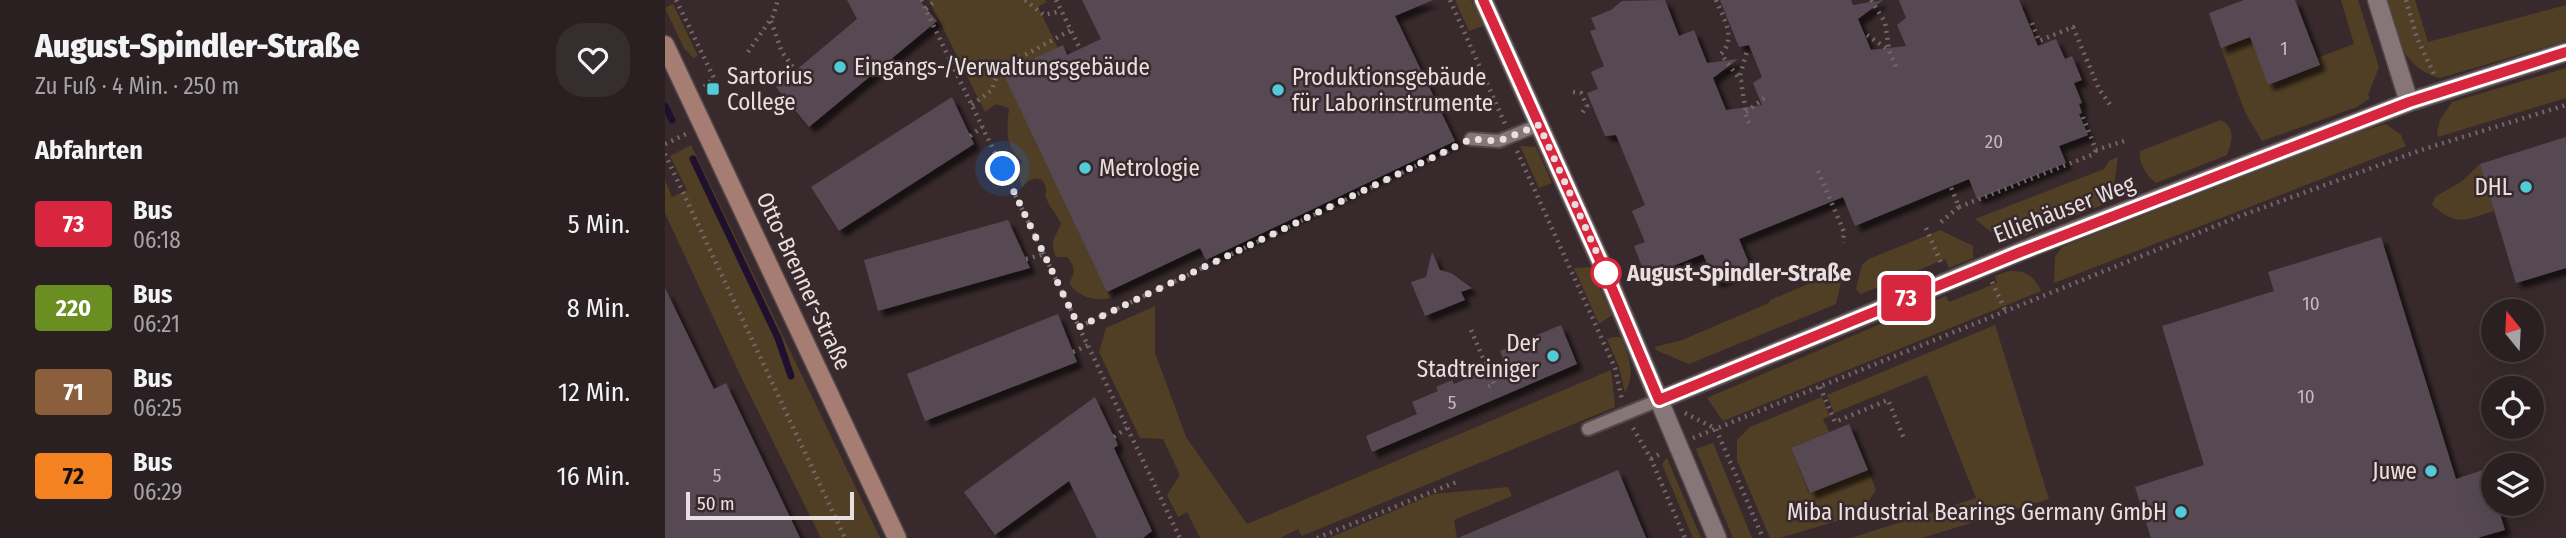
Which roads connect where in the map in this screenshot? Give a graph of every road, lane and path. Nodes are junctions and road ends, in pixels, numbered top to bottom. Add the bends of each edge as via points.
1 (676, 0) edge
2 (778, 0) edge
3 (921, 0) edge
4 (936, 0) edge
5 (1025, 0) edge
6 (1056, 0) edge
7 (1450, 0) edge
8 (1483, 0) edge
9 (1716, 0) edge
10 (1864, 0) edge
11 (2377, 0) edge
12 (2406, 0) edge
13 (1871, 1) edge
14 (926, 9) junction
15 (1061, 10) junction
16 (770, 20) junction
17 (2032, 23) dead end
18 (1071, 30) junction
19 (1867, 35) dead end
20 (665, 45) edge
21 (1080, 49) dead end
22 (1889, 50) junction
23 (1747, 51) dead end
24 (748, 52) dead end
25 (2566, 52) edge
26 (793, 67) dead end
27 (1897, 69) dead end
28 (1739, 76) junction
29 (2435, 76) dead end
30 (1573, 92) dead end
31 (1767, 96) dead end
32 (691, 99) junction
33 (2409, 102) junction
34 (972, 105) junction
35 (2566, 105) edge
36 (2111, 106) dead end
37 (1582, 113) dead end
38 (1746, 113) junction
39 (2083, 117) dead end
40 (1539, 125) junction
41 (982, 127) junction
42 (1752, 127) dead end
43 (971, 136) dead end
44 (1510, 137) junction
45 (1471, 139) joint
46 (2124, 141) dead end
47 (2096, 150) junction
48 (665, 154) edge
49 (1818, 171) dead end
50 (1951, 186) dead end
51 (1959, 207) junction
52 (1941, 222) dead end
53 (1843, 243) dead end
54 (1044, 254) junction
55 (1026, 259) dead end
56 (1079, 327) junction
57 (1471, 330) dead end
58 (1088, 345) junction
59 (1073, 352) dead end
60 (1487, 387) dead end
61 (1820, 387) junction
62 (1659, 400) junction
63 (1627, 413) junction
64 (1127, 428) junction
65 (1588, 429) dead end
66 (1716, 429) junction
67 (1114, 437) dead end
68 (1905, 441) dead end
69 (1677, 444) junction
70 (1651, 459) junction
71 (1459, 481) dead end
72 (845, 538) edge
73 (897, 538) edge
74 (1178, 538) edge
75 (1317, 538) edge
76 (1685, 538) edge
77 (1717, 538) edge
78 (1763, 538) edge

1 - 32 path via 714,78
2 - 16 path
3 - 14 path
4 - 14 path
5 - 15 path via 1044,15
6 - 15 path
7 - 44 path
8 - 40 street
9 - 28 path via 1730,37 1721,54
10 - 13 path
11 - 33 street
12 - 29 path
13 - 22 path via 1885,22
14 - 34 path
15 - 18 path
16 - 24 path
16 - 26 path
17 - 36 path via 2039,41 2073,27
18 - 21 path
18 - 34 path via 999,69 992,90
19 - 22 path
20 - 32 main road, Otto-Brenner-Straße
22 - 27 path
23 - 28 path
25 - 33 street, Elliehäuser Weg
28 - 38 path
30 - 37 path via 1581,93 1587,106
31 - 38 path
32 - 73 main road, Otto-Brenner-Straße
33 - 62 street, Elliehäuser Weg via 2024,250
34 - 41 path
35 - 61 path via 2421,150 2240,216
38 - 42 path
39 - 47 path
40 - 44 lane
40 - 62 street
41 - 43 path
41 - 54 path
44 - 45 lane
44 - 63 path via 1615,368
45 - 56 path
46 - 47 path
47 - 51 path
48 - 72 path
49 - 53 path via 1844,232
50 - 51 path
51 - 52 path
54 - 55 path
54 - 56 path
56 - 58 path
57 - 60 path via 1494,384
58 - 59 path
58 - 64 path
61 - 66 path
61 - 68 path via 1835,422 1888,400
62 - 63 lane, Elliehäuser Weg
62 - 66 path
62 - 69 street
63 - 65 lane, Elliehäuser Weg
63 - 70 path
64 - 67 path
64 - 74 path
66 - 69 path
66 - 78 path
69 - 70 path
69 - 77 street
70 - 76 path
71 - 75 path

